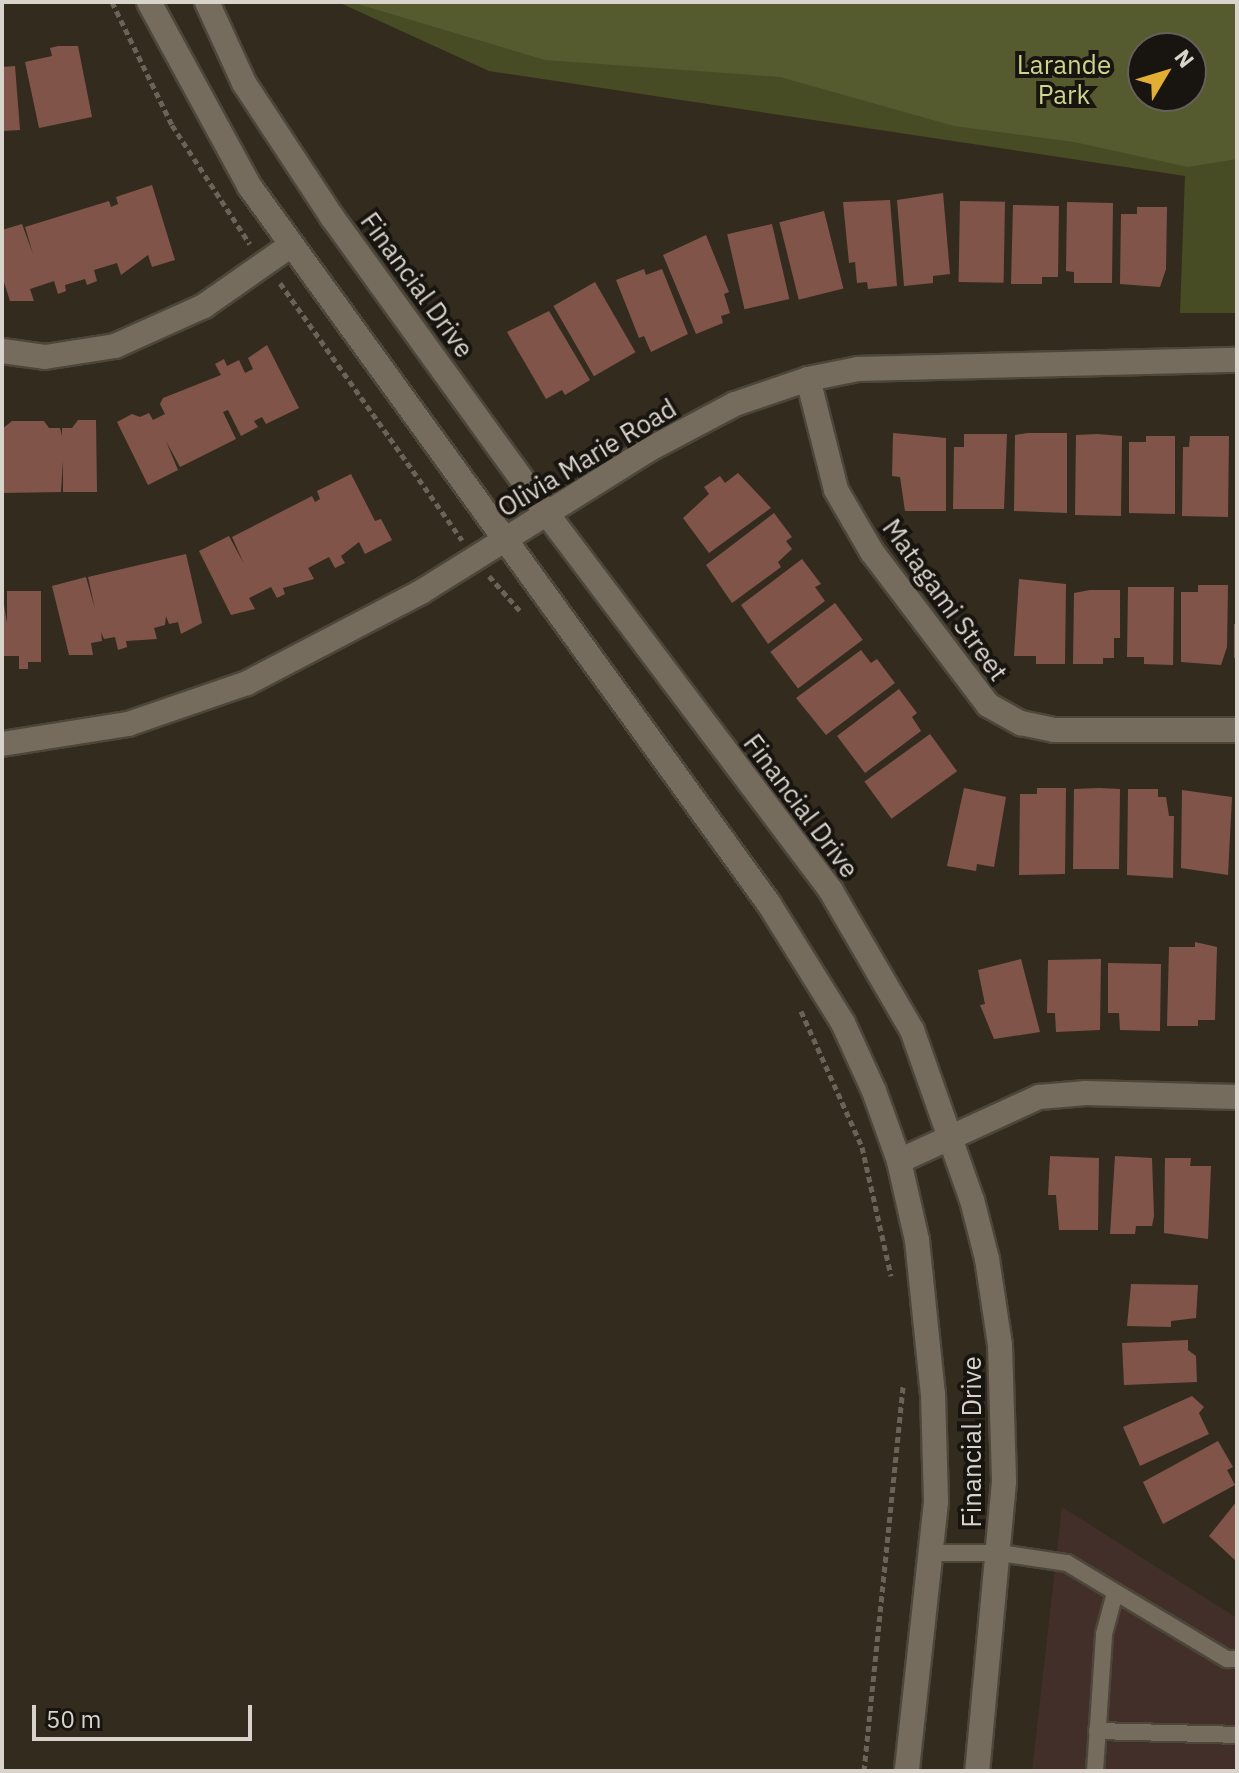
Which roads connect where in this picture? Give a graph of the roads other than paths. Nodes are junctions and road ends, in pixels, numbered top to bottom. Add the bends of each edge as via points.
1 (149, 2) edge
2 (207, 2) edge
3 (291, 245) junction
4 (2, 351) edge
5 (1237, 360) edge
6 (808, 379) junction
7 (548, 515) junction
8 (504, 542) junction
9 (1237, 730) edge
10 (2, 744) edge
11 (1237, 1097) edge
12 (954, 1138) junction
13 (899, 1161) junction
14 (931, 1553) junction
15 (1000, 1553) junction
16 (1115, 1593) junction
17 (1237, 1659) edge
18 (1097, 1731) junction
19 (1237, 1735) edge
20 (907, 1771) edge
21 (977, 1771) edge
22 (1095, 1771) edge

1 - 3 street, Financial Drive via 207,116
2 - 7 street, Financial Drive via 244,83 332,217
3 - 4 street via 204,306 115,346 45,357
3 - 8 street, Financial Drive
5 - 6 street, Olivia Marie Road via 858,369
6 - 7 street, Olivia Marie Road via 735,404 648,450
6 - 9 street, Matagami Street via 836,490 872,552 988,705 1021,723 1054,730
7 - 8 street, Olivia Marie Road
7 - 12 street, Financial Drive via 831,891 912,1030
8 - 10 street, Olivia Marie Road via 247,683 128,724
8 - 13 street, Financial Drive via 798,948 843,1023
11 - 12 street via 1039,1097
12 - 13 street
12 - 15 street, Financial Drive via 987,1259 1000,1345
13 - 14 street, Financial Drive via 929,1321 936,1455
14 - 15 lane
14 - 20 street, Financial Drive
15 - 16 lane via 1067,1563
15 - 21 street, Financial Drive
16 - 17 lane via 1227,1659
16 - 18 lane via 1104,1634
18 - 19 lane
18 - 22 lane

